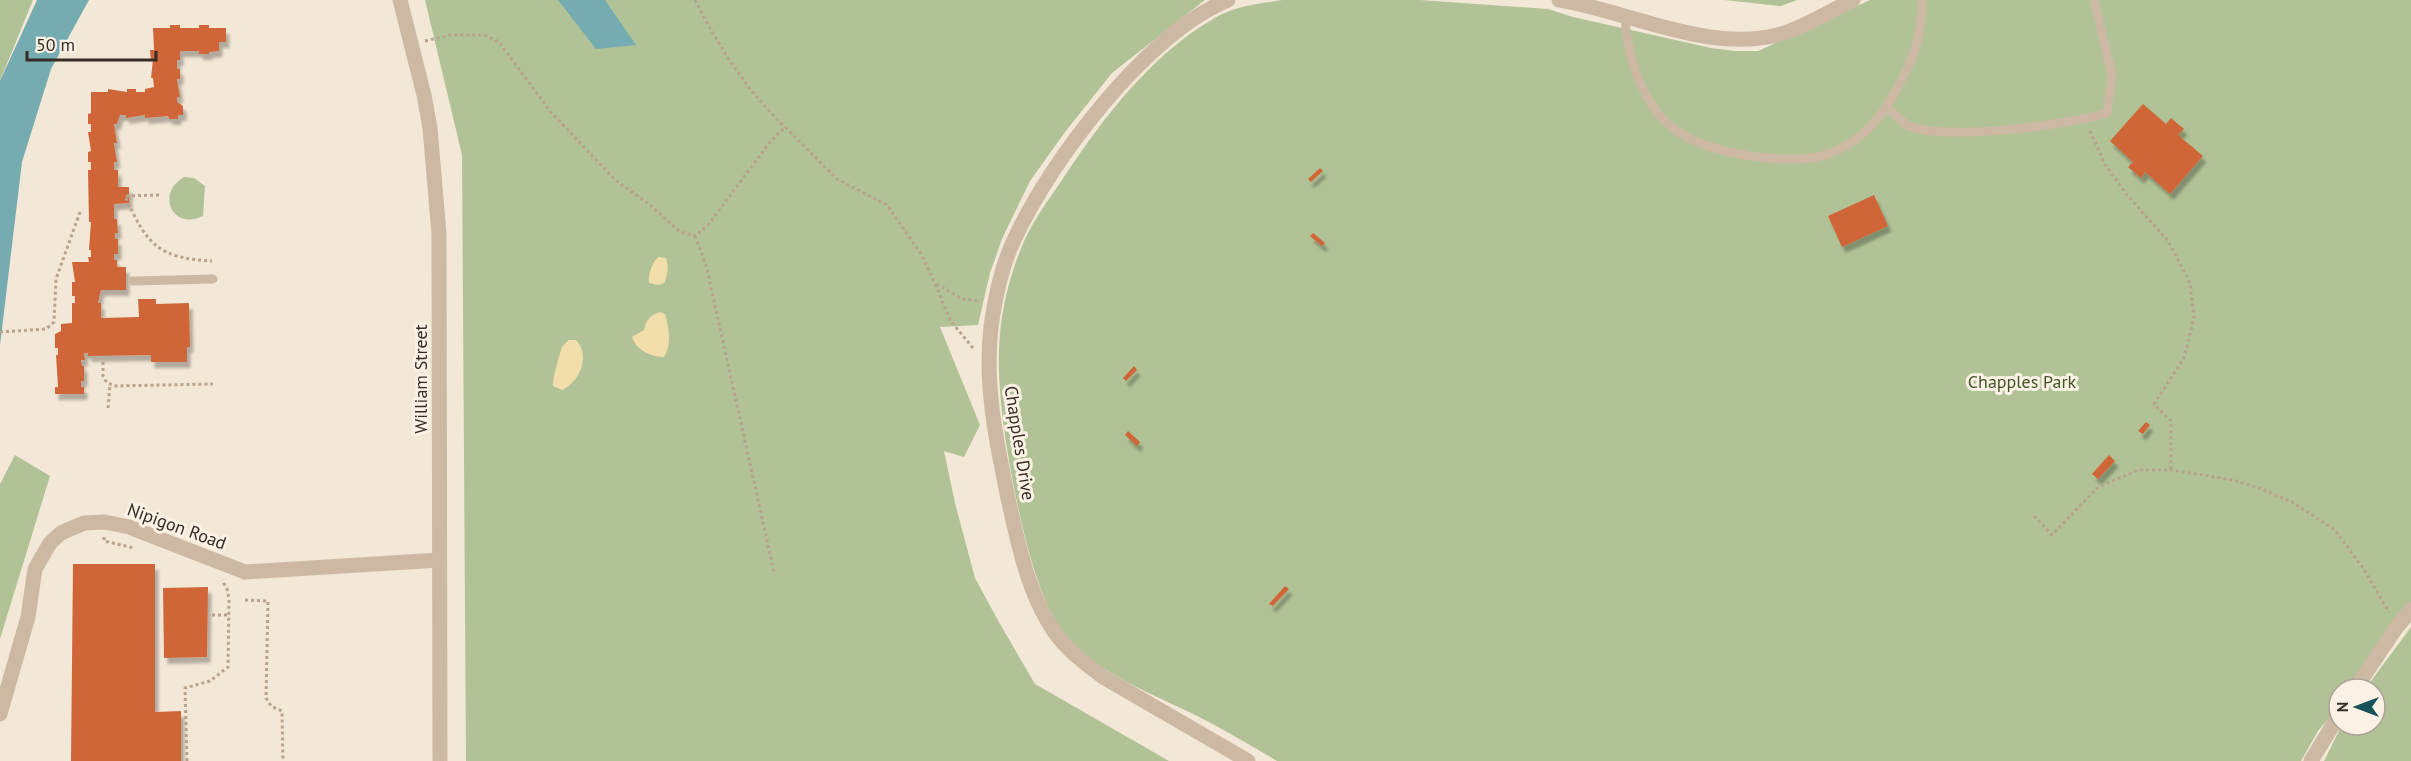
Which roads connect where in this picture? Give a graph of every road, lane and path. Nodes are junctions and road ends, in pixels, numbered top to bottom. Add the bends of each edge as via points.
1 (400, 0) edge
2 (695, 0) edge
3 (1228, 0) edge
4 (1559, 0) edge
5 (1853, 0) edge
6 (1922, 0) edge
7 (2094, 0) edge
8 (1625, 17) junction
9 (412, 44) junction
10 (1888, 108) junction
11 (2088, 118) junction
12 (785, 127) junction
13 (159, 195) dead end
14 (80, 212) dead end
15 (695, 236) junction
16 (212, 261) dead end
17 (213, 279) dead end
18 (133, 281) dead end
19 (934, 283) junction
20 (995, 303) junction
21 (0, 332) edge
22 (990, 359) junction
23 (103, 362) dead end
24 (110, 384) junction
25 (213, 384) dead end
26 (108, 408) dead end
27 (2171, 470) junction
28 (2034, 516) dead end
29 (105, 522) junction
30 (137, 549) dead end
31 (439, 560) junction
32 (774, 572) dead end
33 (221, 580) dead end
34 (245, 600) dead end
35 (2411, 610) edge
36 (212, 615) dead end
37 (229, 615) junction
38 (2398, 625) junction
39 (2363, 677) edge
40 (0, 714) edge
41 (2327, 735) edge
42 (187, 761) edge
43 (283, 761) edge
44 (440, 761) edge
45 (1248, 761) edge
46 (2311, 761) edge

1 - 9 street, William Street
2 - 12 path via 716,42 762,105
3 - 20 street, Chapples Drive via 1179,30 1129,75 1091,119 1058,165 1013,241
4 - 8 street via 1588,4
5 - 8 street via 1787,32 1740,40
6 - 10 lane via 1918,39
7 - 11 lane via 2111,86 2107,112
8 - 10 lane via 1626,43 1634,67 1663,120 1720,149 1761,158 1821,156 1854,140
9 - 15 path via 450,35 484,35 499,42 550,111 614,179 680,232
9 - 31 street, William Street via 430,128 439,234
10 - 11 lane via 1908,125 1937,132 2009,130
11 - 27 path via 2090,135 2105,164 2168,241 2190,283 2194,318 2184,358 2154,404 2171,421
12 - 15 path via 708,225
12 - 19 path via 837,179 887,205 921,254
13 - 16 path via 125,196 146,237 165,252 188,260
14 - 21 path via 56,279 54,322 46,329
15 - 32 path via 706,265
17 - 18 lane
19 - 20 path via 962,299
19 - 22 path via 962,337
20 - 22 street, Chapples Drive
22 - 45 street, Chapples Drive via 994,420 1014,526 1031,582 1050,625 1083,662 1103,677
23 - 24 path via 103,376
24 - 25 path
24 - 26 path
27 - 28 path via 2139,470 2098,487 2052,535
27 - 38 path via 2259,488 2313,514 2342,540
29 - 30 path via 104,541
29 - 31 street, Nipigon Road via 129,527 245,572
29 - 40 street, Nipigon Road via 84,523 61,533 42,554 35,568 28,617
31 - 44 street, William Street
33 - 37 path via 227,589
34 - 43 path via 268,602 266,698 271,706 282,711
35 - 38 street
36 - 37 path
37 - 42 path via 228,667 210,681 185,688
38 - 39 street
41 - 46 street

